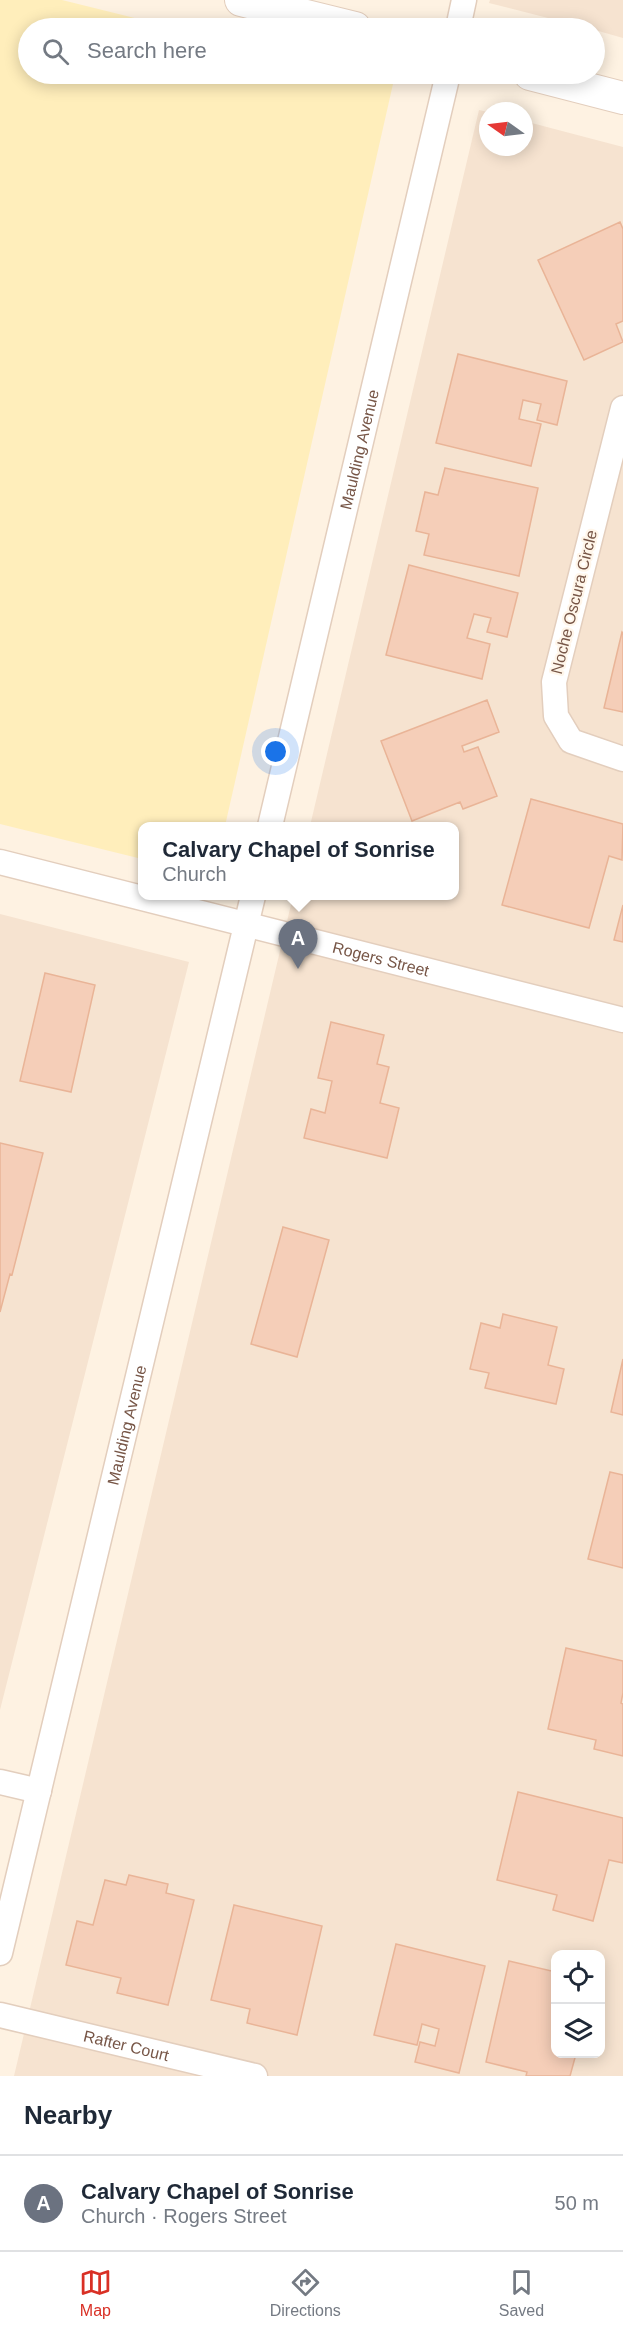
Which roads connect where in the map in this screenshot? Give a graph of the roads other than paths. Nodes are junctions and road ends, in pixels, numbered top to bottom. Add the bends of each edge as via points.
1 (241, 0) edge
2 (464, 0) edge
3 (314, 18) edge
4 (460, 18) edge
5 (446, 84) edge
6 (569, 84) edge
7 (623, 98) edge
8 (623, 408) edge
9 (623, 759) edge
10 (271, 822) edge
11 (0, 862) edge
12 (138, 897) edge
13 (151, 900) edge
14 (252, 900) edge
15 (246, 924) junction
16 (623, 1020) edge
17 (0, 1782) edge
18 (39, 1791) junction
19 (0, 1953) edge
20 (0, 2015) edge
21 (255, 2076) edge

1 - 3 street
2 - 4 street
5 - 10 street, Maulding Avenue
6 - 7 street
8 - 9 street, Noche Oscura Circle via 554,682 556,716 571,741
11 - 12 street, Rogers Street
13 - 15 street, Rogers Street
14 - 15 street, Maulding Avenue
15 - 16 street, Rogers Street
15 - 18 street, Maulding Avenue
17 - 18 street
18 - 19 street, Maulding Avenue
20 - 21 street, Rafter Court

